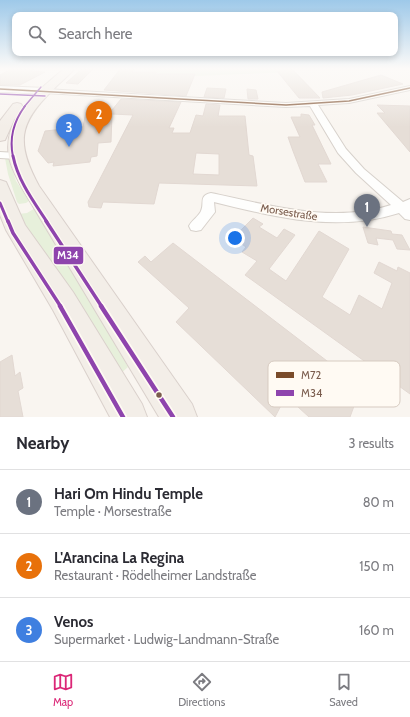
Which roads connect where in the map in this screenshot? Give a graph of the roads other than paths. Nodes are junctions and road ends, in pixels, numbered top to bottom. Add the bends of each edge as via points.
1 (43, 87) edge
2 (44, 87) edge
3 (410, 88) edge
4 (0, 89) edge
5 (39, 91) junction
6 (314, 105) junction
7 (0, 137) edge
8 (8, 156) edge
9 (3, 196) edge
10 (38, 201) junction
11 (407, 209) edge
12 (196, 226) dead end
13 (129, 417) edge
14 (179, 417) edge

1 - 5 main road
2 - 5 main road
3 - 6 street via 367,98
4 - 5 main road
5 - 6 street via 266,105
5 - 7 main road via 13,111
5 - 8 main road via 21,121
6 - 11 street, Morsestraße via 342,151 360,171
8 - 10 main road
9 - 10 main road via 25,210
9 - 13 main road via 17,230 63,301
10 - 14 main road
11 - 12 street, Morsestraße via 337,219 286,214 211,197 208,201 208,212

